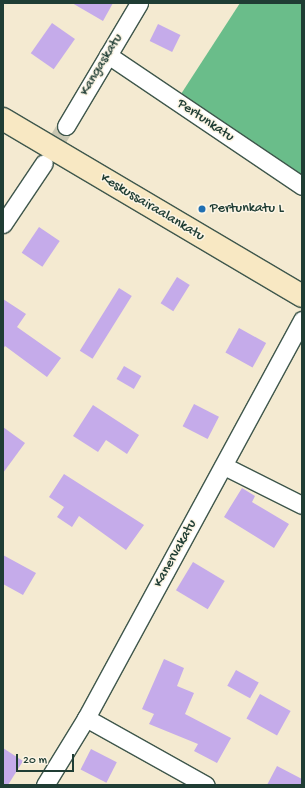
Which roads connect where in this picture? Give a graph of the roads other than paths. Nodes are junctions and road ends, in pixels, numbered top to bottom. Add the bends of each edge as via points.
1 (139, 3) edge
2 (108, 55) junction
3 (3, 119) edge
4 (66, 126) tunnel mouth
5 (44, 163) tunnel mouth
6 (302, 186) edge
7 (3, 224) edge
8 (302, 296) edge
9 (302, 320) edge
10 (224, 466) junction
11 (302, 505) edge
12 (86, 718) junction
13 (45, 785) edge
14 (206, 785) edge

1 - 2 street, Kangaskatu
2 - 4 street, Kangaskatu
2 - 6 street, Pertunkatu
3 - 8 street, Keskussairaalankatu
5 - 7 street
9 - 10 street, Kanervakatu
10 - 11 street
10 - 12 street, Kanervakatu
12 - 13 street, Kanervakatu
12 - 14 street

